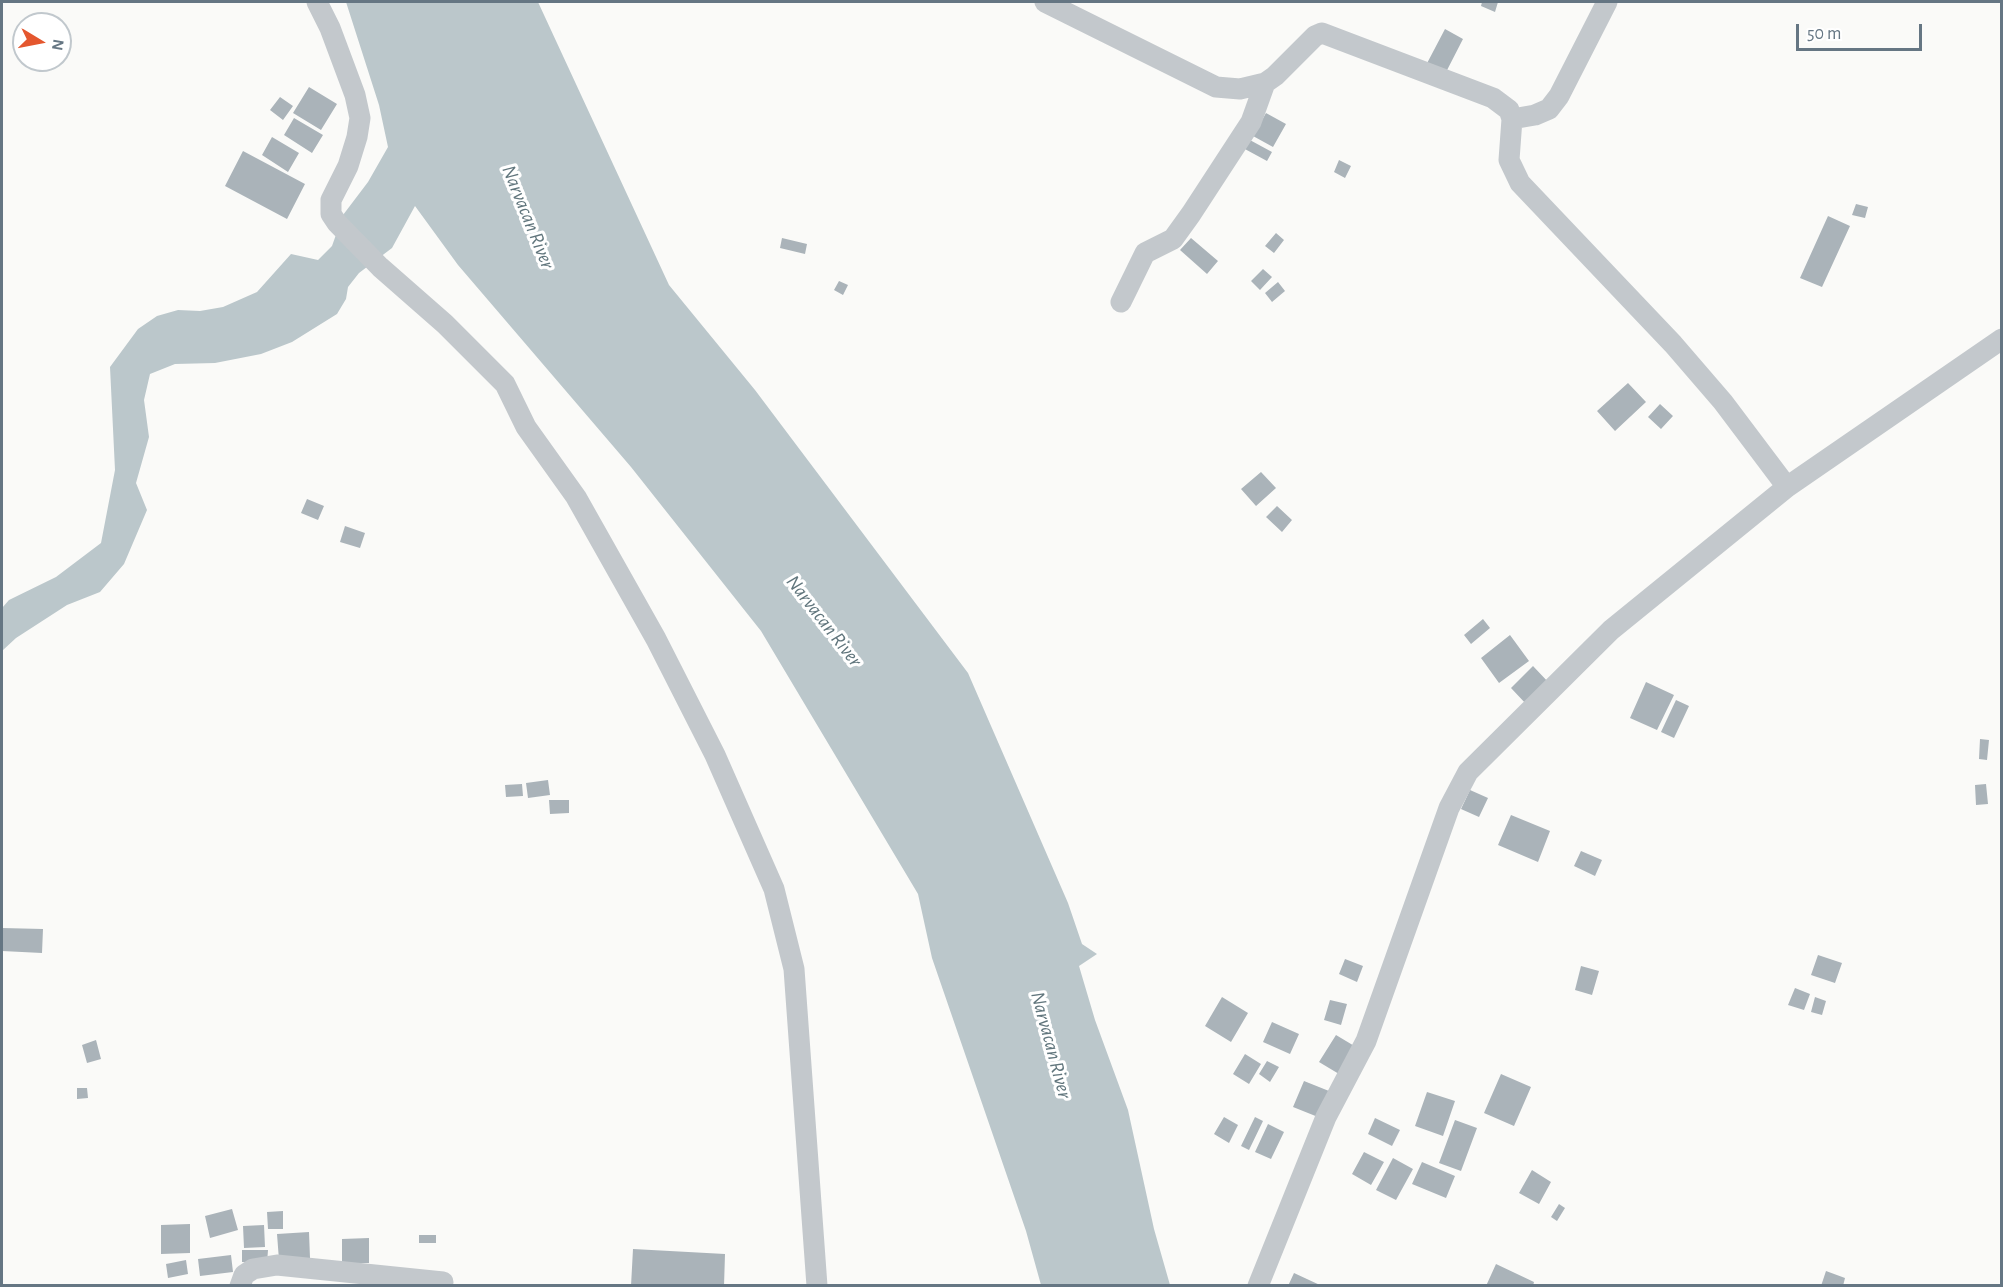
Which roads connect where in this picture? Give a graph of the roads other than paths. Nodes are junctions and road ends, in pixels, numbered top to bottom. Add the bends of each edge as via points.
1 (317, 2) edge
2 (1045, 2) edge
3 (1607, 2) edge
4 (1265, 83) junction
5 (1512, 119) junction
6 (1121, 302) dead end
7 (2001, 339) edge
8 (1787, 487) junction
9 (443, 1282) dead end
10 (240, 1286) edge
11 (817, 1286) edge
12 (1258, 1286) edge

1 - 11 street via 351,84 360,118 348,166 331,200 331,214 380,267 505,384 526,426 576,497 656,639 715,755 774,889 795,969
2 - 4 street via 1216,87 1240,89
3 - 5 street via 1549,109
4 - 5 street via 1315,36 1326,33 1493,98 1509,110
4 - 6 street via 1251,122 1191,214 1173,239 1145,253
5 - 8 street via 1509,160 1520,183 1673,344
7 - 8 street
8 - 12 street via 1611,630 1488,750 1457,788 1366,1041 1326,1117
9 - 10 street via 277,1265 253,1269 244,1275

